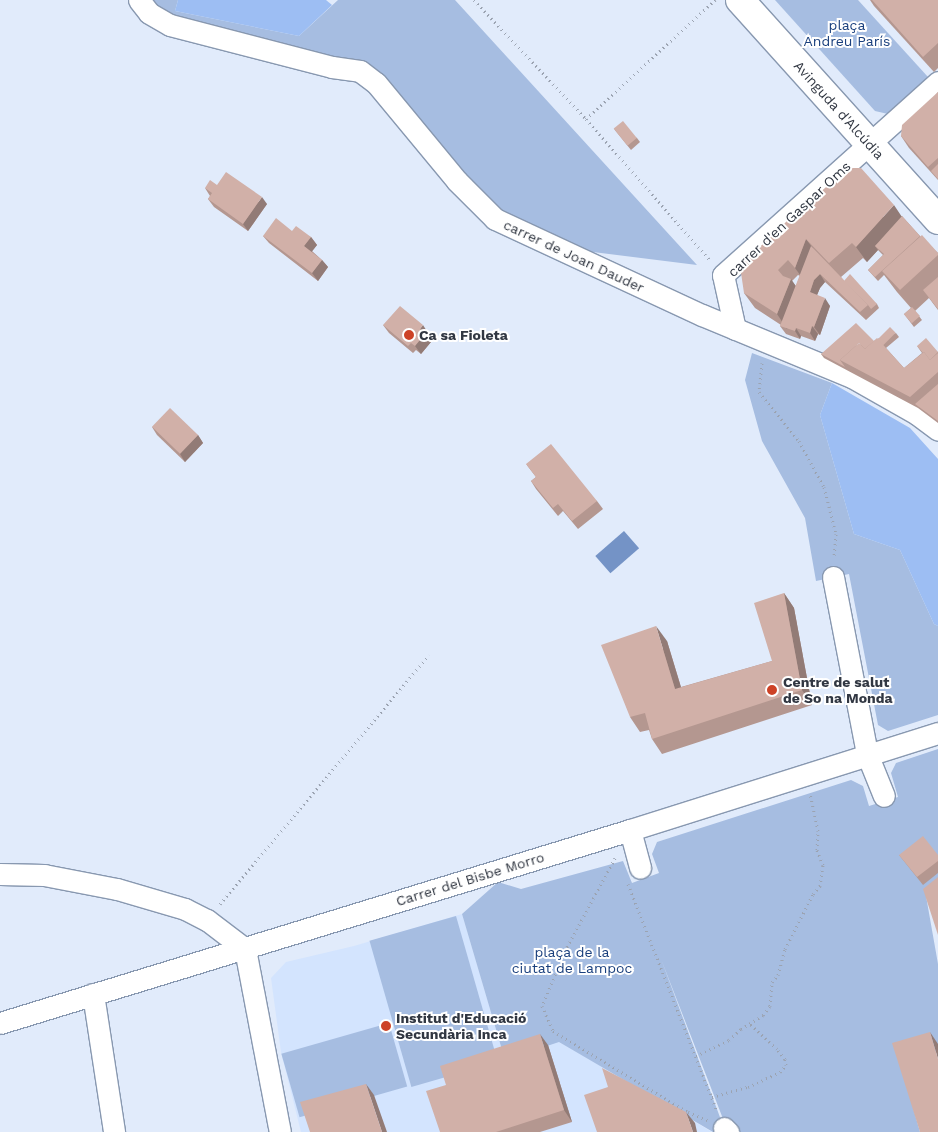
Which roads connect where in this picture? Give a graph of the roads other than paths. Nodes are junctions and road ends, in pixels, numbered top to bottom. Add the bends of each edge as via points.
1 (139, 0) edge
2 (740, 0) edge
3 (938, 82) edge
4 (870, 144) junction
5 (938, 220) edge
6 (735, 329) junction
7 (938, 430) edge
8 (833, 577) road end
9 (938, 732) edge
10 (867, 754) junction
11 (884, 796) dead end
12 (630, 830) junction
13 (0, 874) edge
14 (634, 876) road end
15 (245, 949) junction
16 (94, 994) junction
17 (0, 1023) edge
18 (114, 1132) edge
19 (280, 1132) edge

1 - 6 street, carrer de Joan Dauder via 149,13 170,25 332,67 360,71 376,82 457,181 495,219
2 - 4 street, Avinguda d'Alcúdia
3 - 4 street, carrer d'en Gaspar Oms
4 - 5 street, Avinguda d'Alcúdia
4 - 6 street, carrer d'en Gaspar Oms via 723,276
6 - 7 street, carrer de Joan Dauder via 852,377 917,414
8 - 10 street
9 - 10 street, Carrer del Bisbe Morro
10 - 11 street
10 - 12 street, Carrer del Bisbe Morro
12 - 14 street
12 - 15 street, Carrer del Bisbe Morro
13 - 15 street via 44,875 117,888 185,909 207,920
15 - 16 street, Carrer del Bisbe Morro
15 - 19 street
16 - 17 street, Carrer del Bisbe Morro
16 - 18 street

